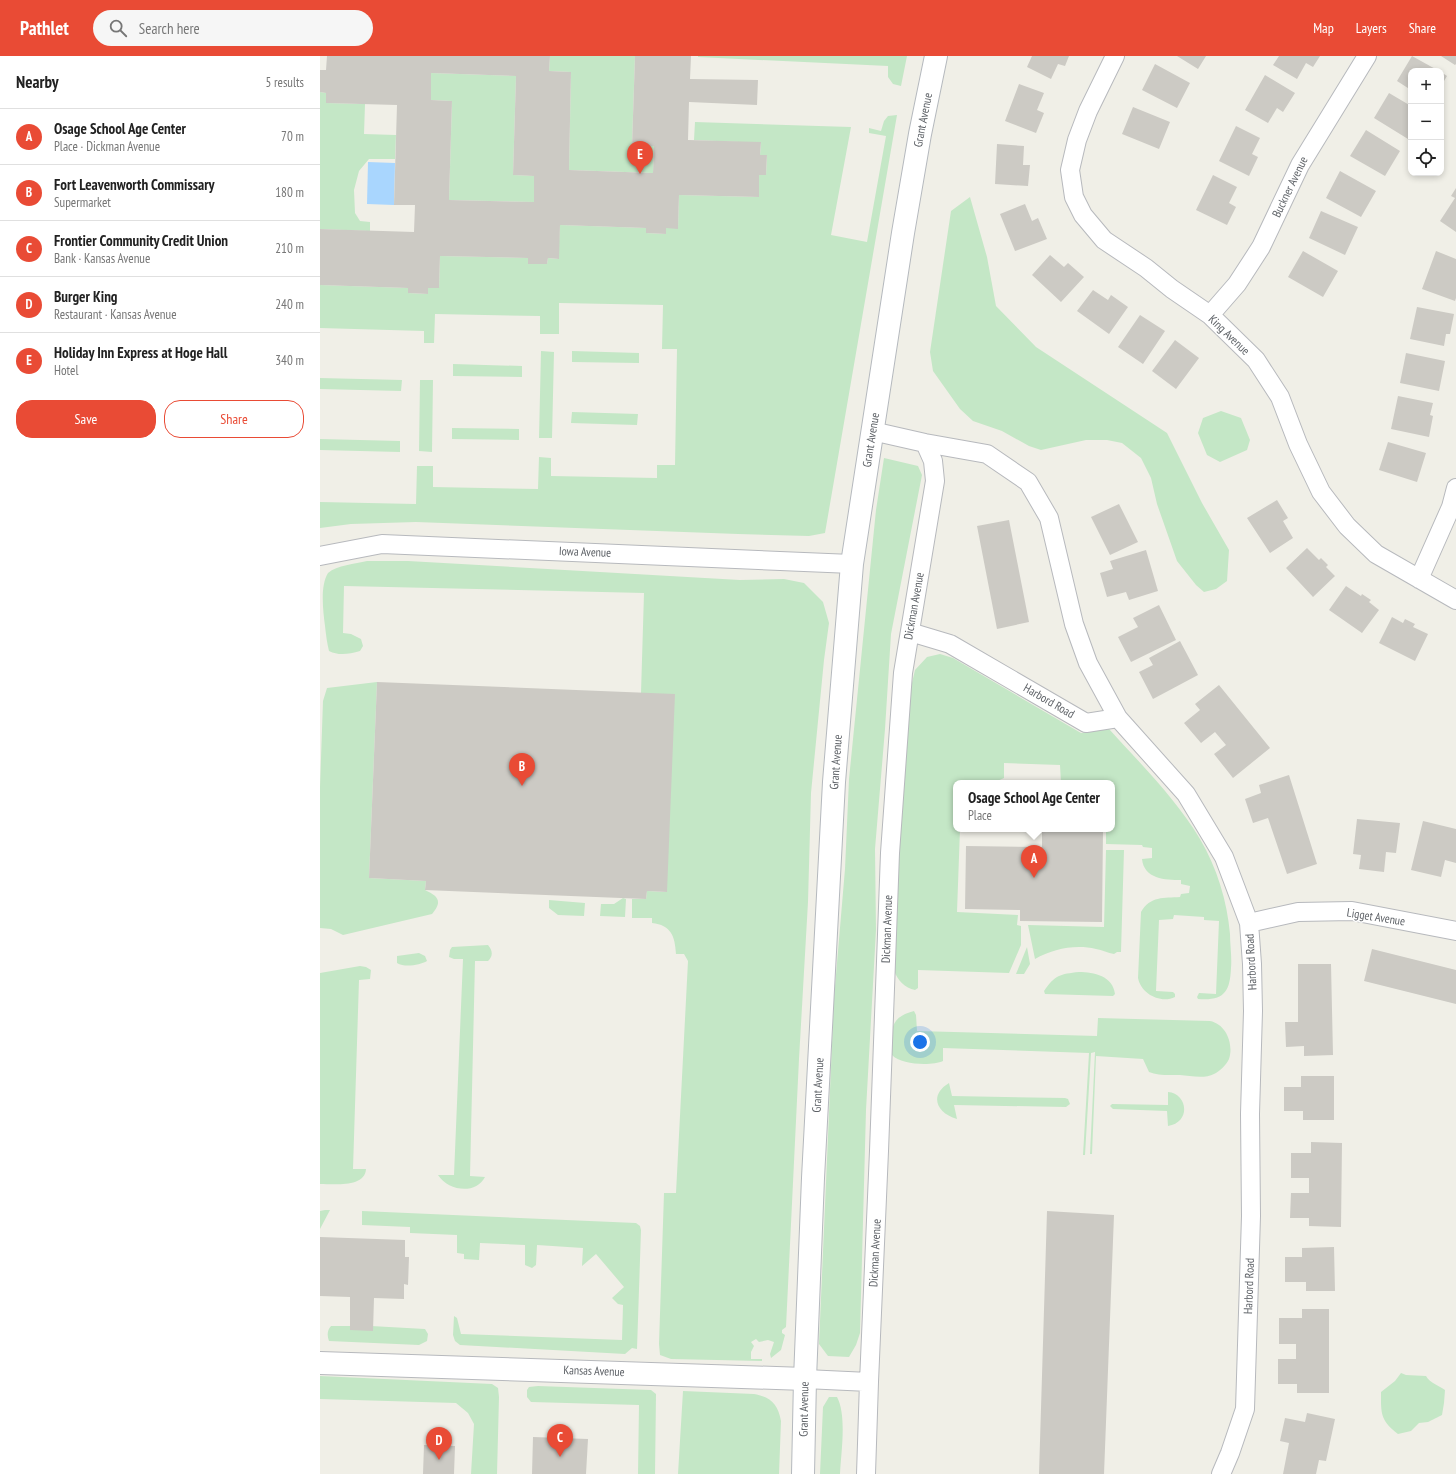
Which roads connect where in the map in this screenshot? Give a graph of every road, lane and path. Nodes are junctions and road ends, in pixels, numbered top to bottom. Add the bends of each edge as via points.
1 (936, 56) edge
2 (1115, 56) edge
3 (1368, 56) edge
4 (1210, 316) junction
5 (872, 431) junction
6 (925, 443) junction
7 (1456, 488) edge
8 (320, 556) edge
9 (852, 564) junction
10 (1419, 579) junction
11 (1456, 600) edge
12 (910, 632) junction
13 (1118, 718) junction
14 (1249, 923) junction
15 (1456, 931) edge
16 (320, 1363) edge
17 (805, 1379) junction
18 (869, 1382) junction
19 (803, 1474) edge
20 (866, 1474) edge
21 (1221, 1474) edge

1 - 5 main road, Grant Avenue via 908,202
2 - 4 street, King Avenue via 1077,140 1070,170 1074,197 1083,215 1104,240
3 - 4 street, Buckner Avenue via 1300,165 1261,247 1237,284
4 - 10 street, King Avenue via 1256,360 1280,397 1320,492 1347,526 1376,554
5 - 6 street
5 - 9 main road, Grant Avenue
6 - 12 street, Dickman Avenue via 933,461 935,481
6 - 13 street via 987,454 1028,482 1049,518 1074,624 1088,663
7 - 10 street via 1451,507
8 - 9 street, Iowa Avenue via 382,544
9 - 17 main road, Grant Avenue via 834,782
10 - 11 street, King Avenue
12 - 13 street, Harbord Road via 950,644 1086,723
12 - 18 street, Dickman Avenue via 903,673 890,853
13 - 14 street, Harbord Road via 1186,794 1224,857
14 - 15 street, Ligget Avenue via 1298,912 1352,911
14 - 21 street, Harbord Road via 1253,1011 1251,1216 1244,1409
16 - 17 main road, Kansas Avenue
17 - 18 street, Kansas Avenue
17 - 19 main road, Grant Avenue
18 - 20 street, Dickman Avenue

